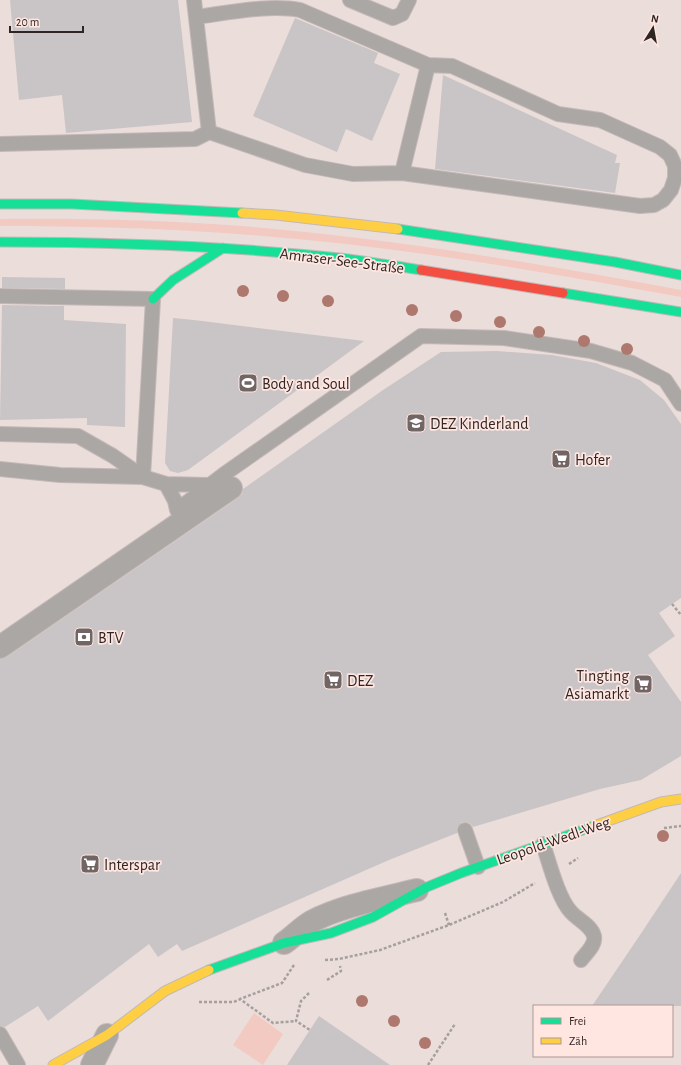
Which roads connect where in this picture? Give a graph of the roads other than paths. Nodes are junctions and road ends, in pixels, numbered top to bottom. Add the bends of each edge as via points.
1 (194, 0) edge
2 (350, 0) edge
3 (408, 0) edge
4 (196, 17) junction
5 (428, 65) junction
6 (209, 132) junction
7 (0, 144) edge
8 (402, 173) junction
9 (0, 204) edge
10 (0, 242) edge
11 (223, 248) junction
12 (681, 275) edge
13 (0, 296) edge
14 (153, 299) junction
15 (678, 316) edge
16 (681, 404) edge
17 (0, 434) edge
18 (0, 469) edge
19 (143, 477) junction
20 (166, 484) junction
21 (208, 485) junction
22 (231, 488) dead end
23 (0, 646) edge
24 (681, 799) edge
25 (465, 830) dead end
26 (543, 844) junction
27 (478, 867) junction
28 (427, 887) joint
29 (284, 943) joint
30 (581, 960) dead end
31 (0, 1034) edge
32 (107, 1036) junction
33 (18, 1065) edge
34 (53, 1065) edge
35 (92, 1065) edge

1 - 4 lane
2 - 3 lane via 393,18 402,14
4 - 5 lane via 270,8 300,10
4 - 6 lane
5 - 8 lane
5 - 8 lane via 452,66 558,114 600,120 660,147 670,155 675,166 675,178 671,190 663,200 654,205 640,206
6 - 7 lane via 195,139
6 - 8 lane via 305,165 352,174
9 - 12 main road via 72,204 276,215 428,233 615,262
10 - 11 main road, Amraser-See-Straße via 76,242
11 - 14 main road via 173,280
11 - 15 main road, Amraser-See-Straße via 341,258 446,273 660,308
13 - 14 lane
14 - 19 lane
16 - 21 lane via 665,380 632,362 591,351 504,338 421,336
17 - 19 lane via 78,436
18 - 19 lane via 60,475
19 - 20 lane
20 - 21 lane
20 - 21 lane via 177,510
22 - 23 street
24 - 26 main road, Leopold-Wedl-Weg via 661,802
25 - 27 lane
26 - 27 main road, Leopold-Wedl-Weg
26 - 30 lane via 562,898 572,914 589,928 594,936 594,942
27 - 28 main road, Leopold-Wedl-Weg
28 - 29 street, Leopold-Wedl-Weg via 365,902 327,915 310,923
29 - 32 main road, Leopold-Wedl-Weg via 177,984
31 - 33 lane
32 - 34 main road, Leopold-Wedl-Weg
32 - 35 street, Leopold-Wedl-Weg

